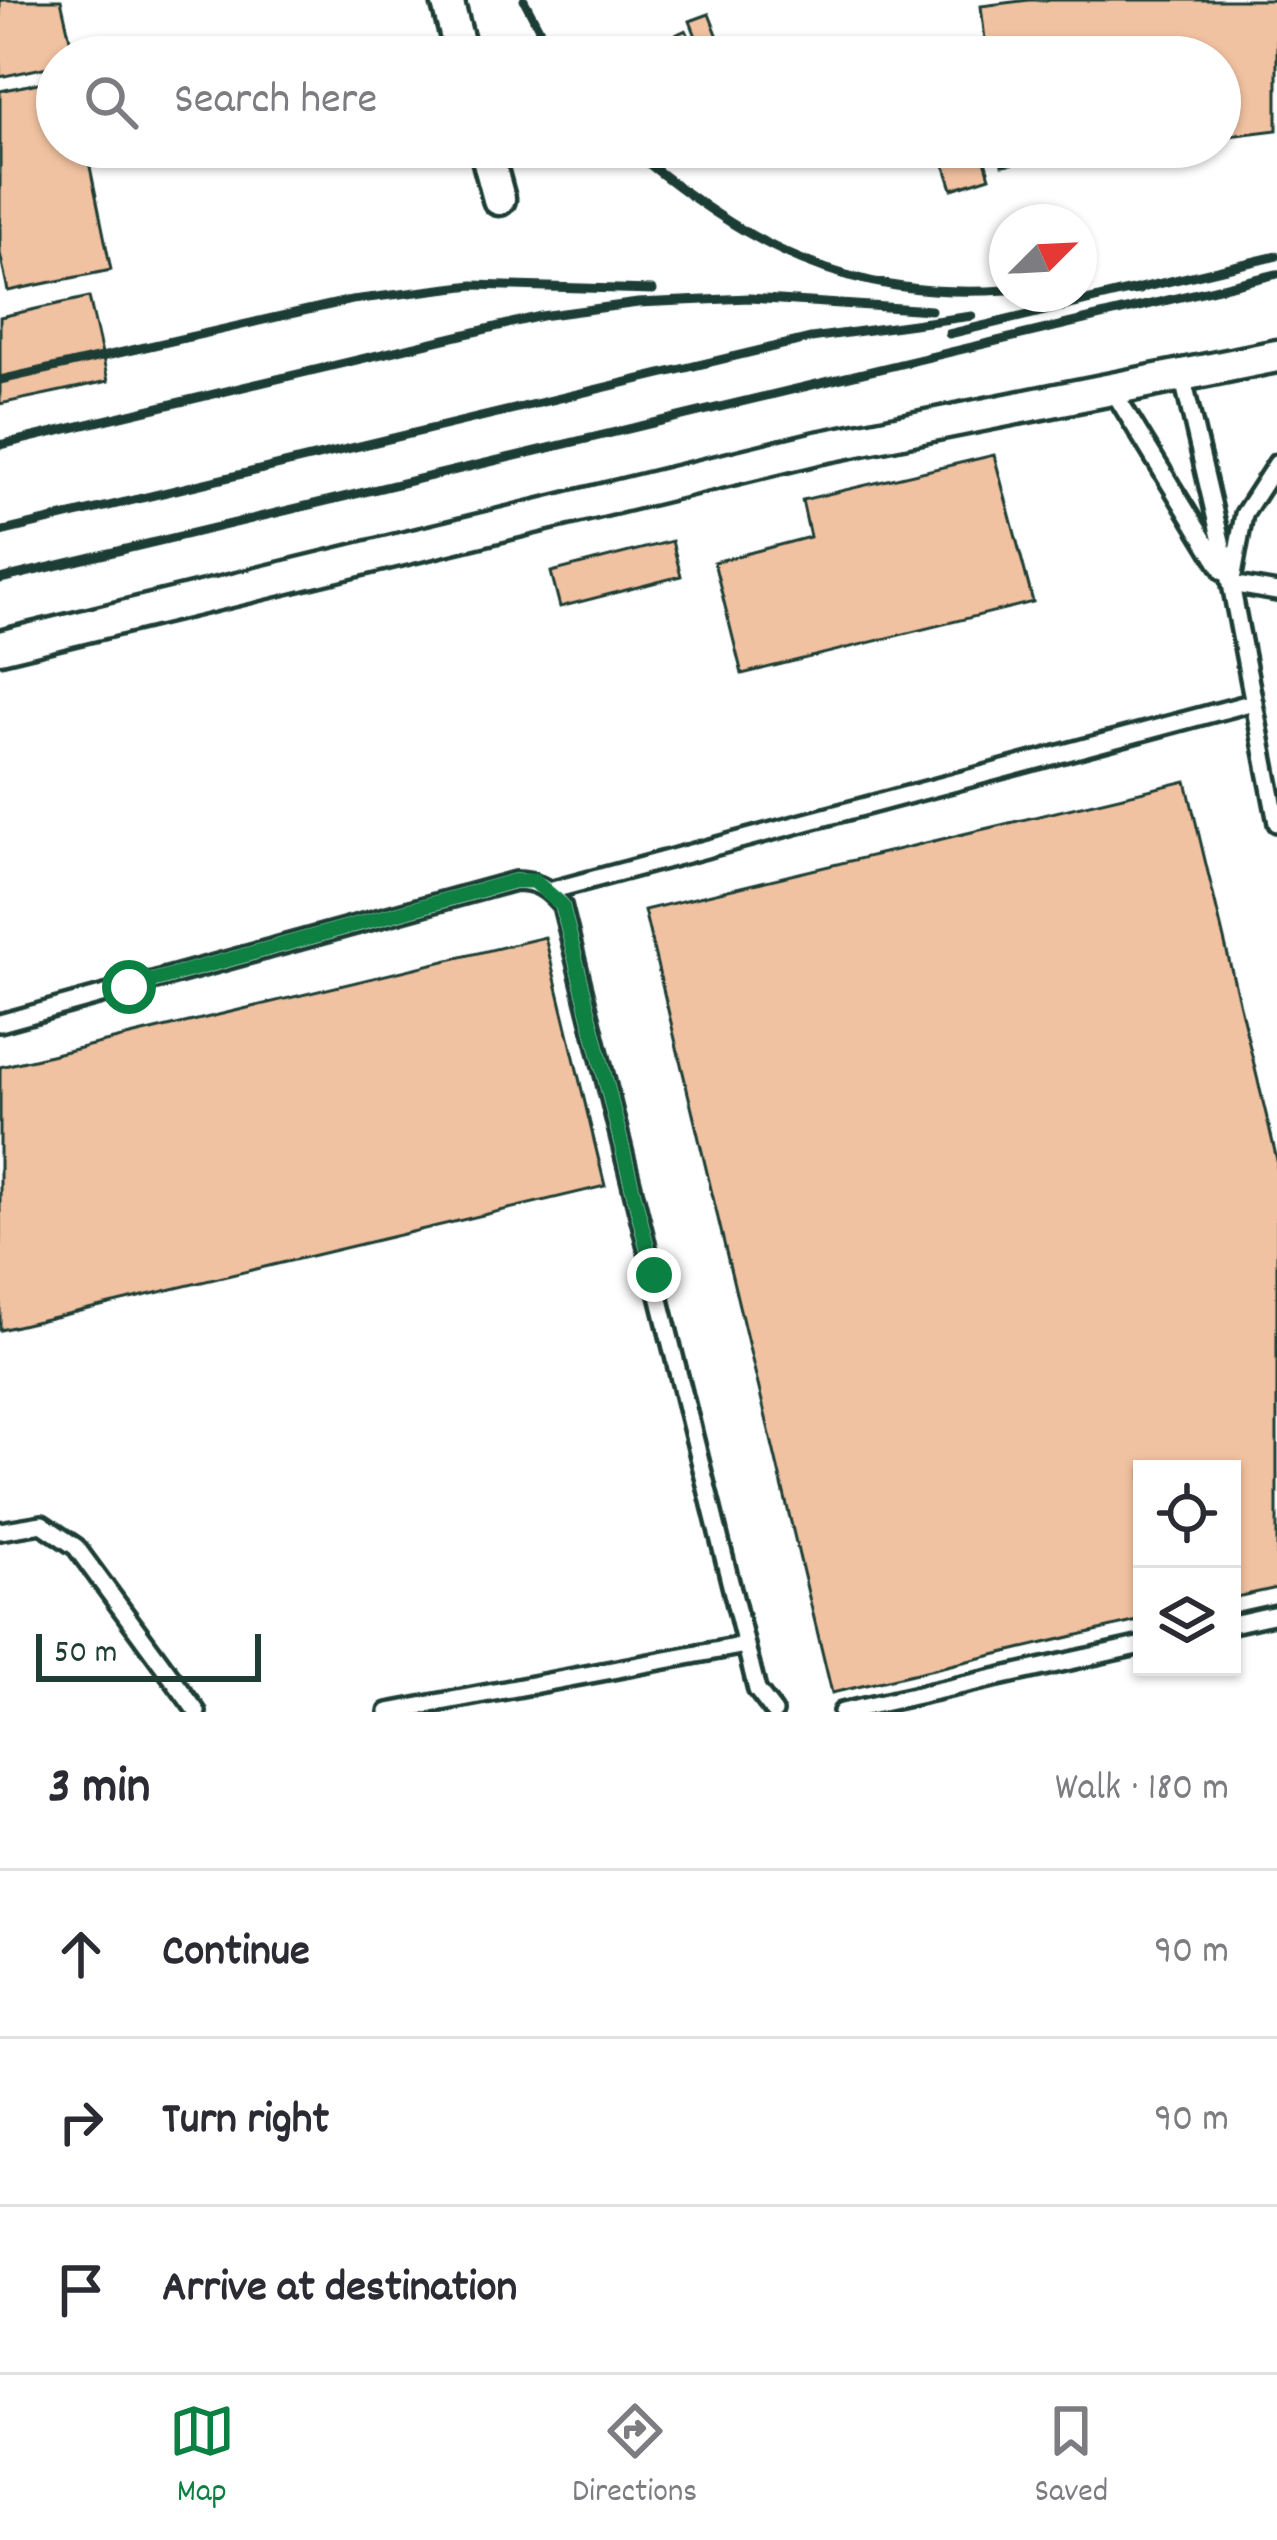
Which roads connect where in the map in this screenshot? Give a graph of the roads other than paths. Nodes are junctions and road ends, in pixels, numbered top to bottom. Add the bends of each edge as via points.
1 (447, 0) edge
2 (456, 36) edge
3 (491, 168) edge
4 (499, 199) dead end
5 (1277, 356) edge
6 (1182, 375) junction
7 (1112, 389) junction
8 (1277, 463) edge
9 (1231, 584) junction
10 (1277, 592) edge
11 (0, 647) edge
12 (1254, 702) junction
13 (1270, 745) edge
14 (1277, 823) edge
15 (549, 891) junction
16 (0, 1023) edge
17 (0, 1531) edge
18 (1277, 1614) edge
19 (1241, 1622) edge
20 (746, 1646) junction
21 (1133, 1647) edge
22 (197, 1712) edge
23 (388, 1712) edge
24 (775, 1712) edge
25 (842, 1712) edge

1 - 2 street
3 - 4 street
5 - 6 street
6 - 7 street
6 - 9 lane
7 - 9 lane
7 - 11 street via 817,448
8 - 9 lane via 1244,514
9 - 10 lane
9 - 12 lane
12 - 13 lane
12 - 15 lane
13 - 14 lane
15 - 16 lane via 514,881
15 - 20 lane via 562,905
17 - 22 lane via 42,1524 76,1547
18 - 19 lane
20 - 23 lane
20 - 24 lane via 757,1690
21 - 25 lane

